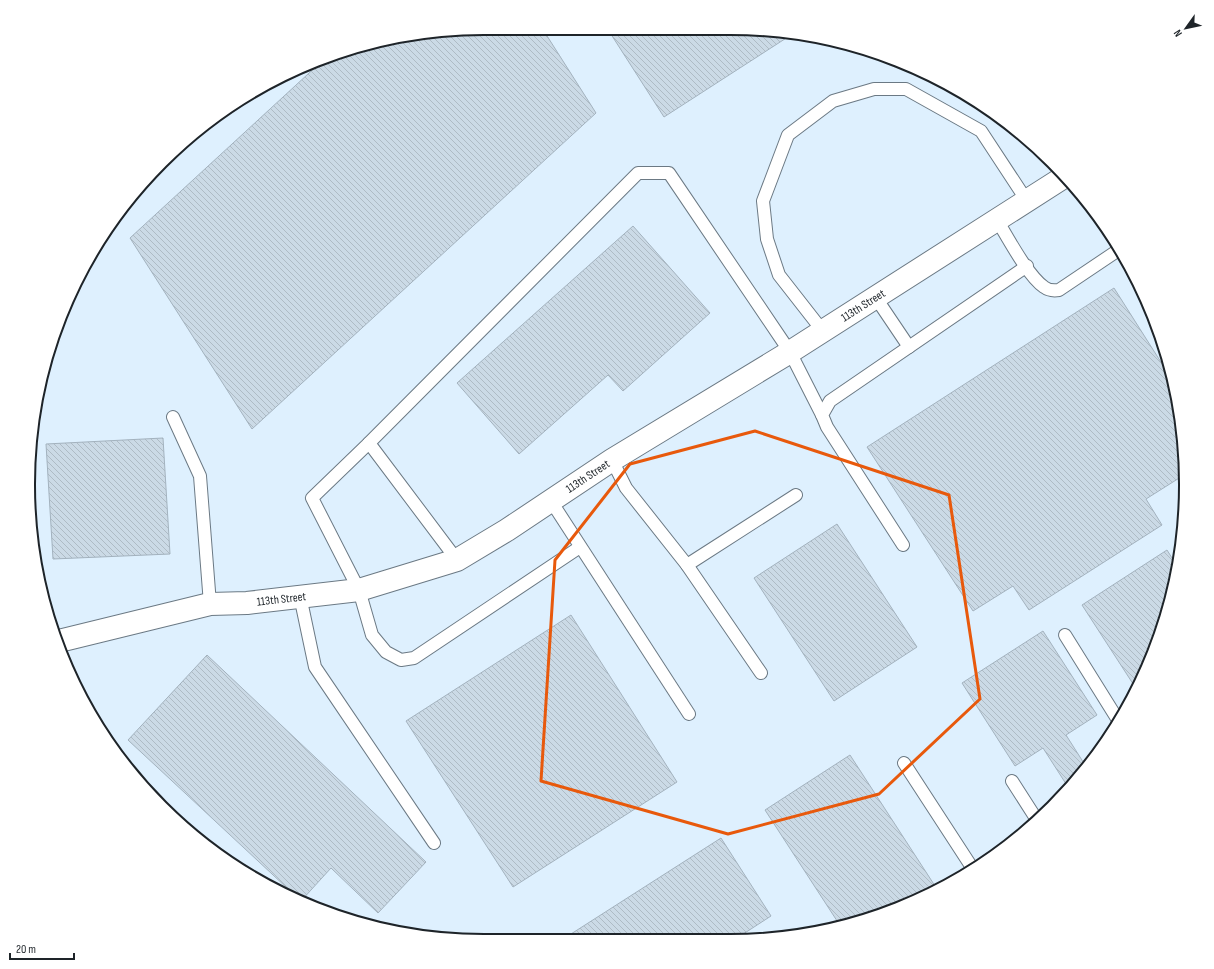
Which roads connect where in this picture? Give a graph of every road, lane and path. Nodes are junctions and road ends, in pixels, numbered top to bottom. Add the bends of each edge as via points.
1 (1059, 180) edge
2 (1027, 201) junction
3 (997, 220) junction
4 (1114, 253) edge
5 (1027, 266) junction
6 (876, 298) junction
7 (822, 330) junction
8 (909, 347) junction
9 (790, 352) junction
10 (822, 415) junction
11 (173, 417) dead end
12 (369, 443) junction
13 (612, 460) junction
14 (796, 495) dead end
15 (551, 501) junction
16 (903, 545) dead end
17 (580, 547) junction
18 (457, 560) junction
19 (687, 565) junction
20 (359, 590) junction
21 (300, 596) junction
22 (210, 604) junction
23 (1065, 635) dead end
24 (63, 640) edge
25 (761, 673) dead end
26 (689, 714) dead end
27 (1115, 715) edge
28 (904, 763) dead end
29 (1012, 781) dead end
30 (1034, 815) edge
31 (434, 843) dead end
32 (970, 864) edge

1 - 2 street, 113th Street
2 - 3 street, 113th Street
2 - 7 lane via 982,131 906,90 874,89 833,101 788,135 763,201 767,239 780,275
3 - 5 lane
3 - 6 street, 113th Street
4 - 5 lane via 1055,290 1043,287
5 - 8 lane
6 - 7 street, 113th Street
6 - 8 lane
7 - 9 street, 113th Street
8 - 10 lane via 830,401
9 - 10 lane
9 - 12 lane via 669,173 638,173
9 - 13 street, 113th Street
10 - 16 lane via 827,427
11 - 22 lane via 200,476
12 - 18 lane
12 - 20 lane via 312,498
13 - 15 street, 113th Street
13 - 19 lane via 626,488
14 - 19 lane
15 - 17 lane
15 - 18 street, 113th Street
17 - 20 lane via 414,658 402,660 386,652 372,635
17 - 26 lane
18 - 20 street, 113th Street
19 - 25 lane
20 - 21 street, 113th Street
21 - 22 street, 113th Street via 247,603
21 - 31 lane via 315,667
22 - 24 street, 113th Street
23 - 27 lane
28 - 32 lane
29 - 30 lane

